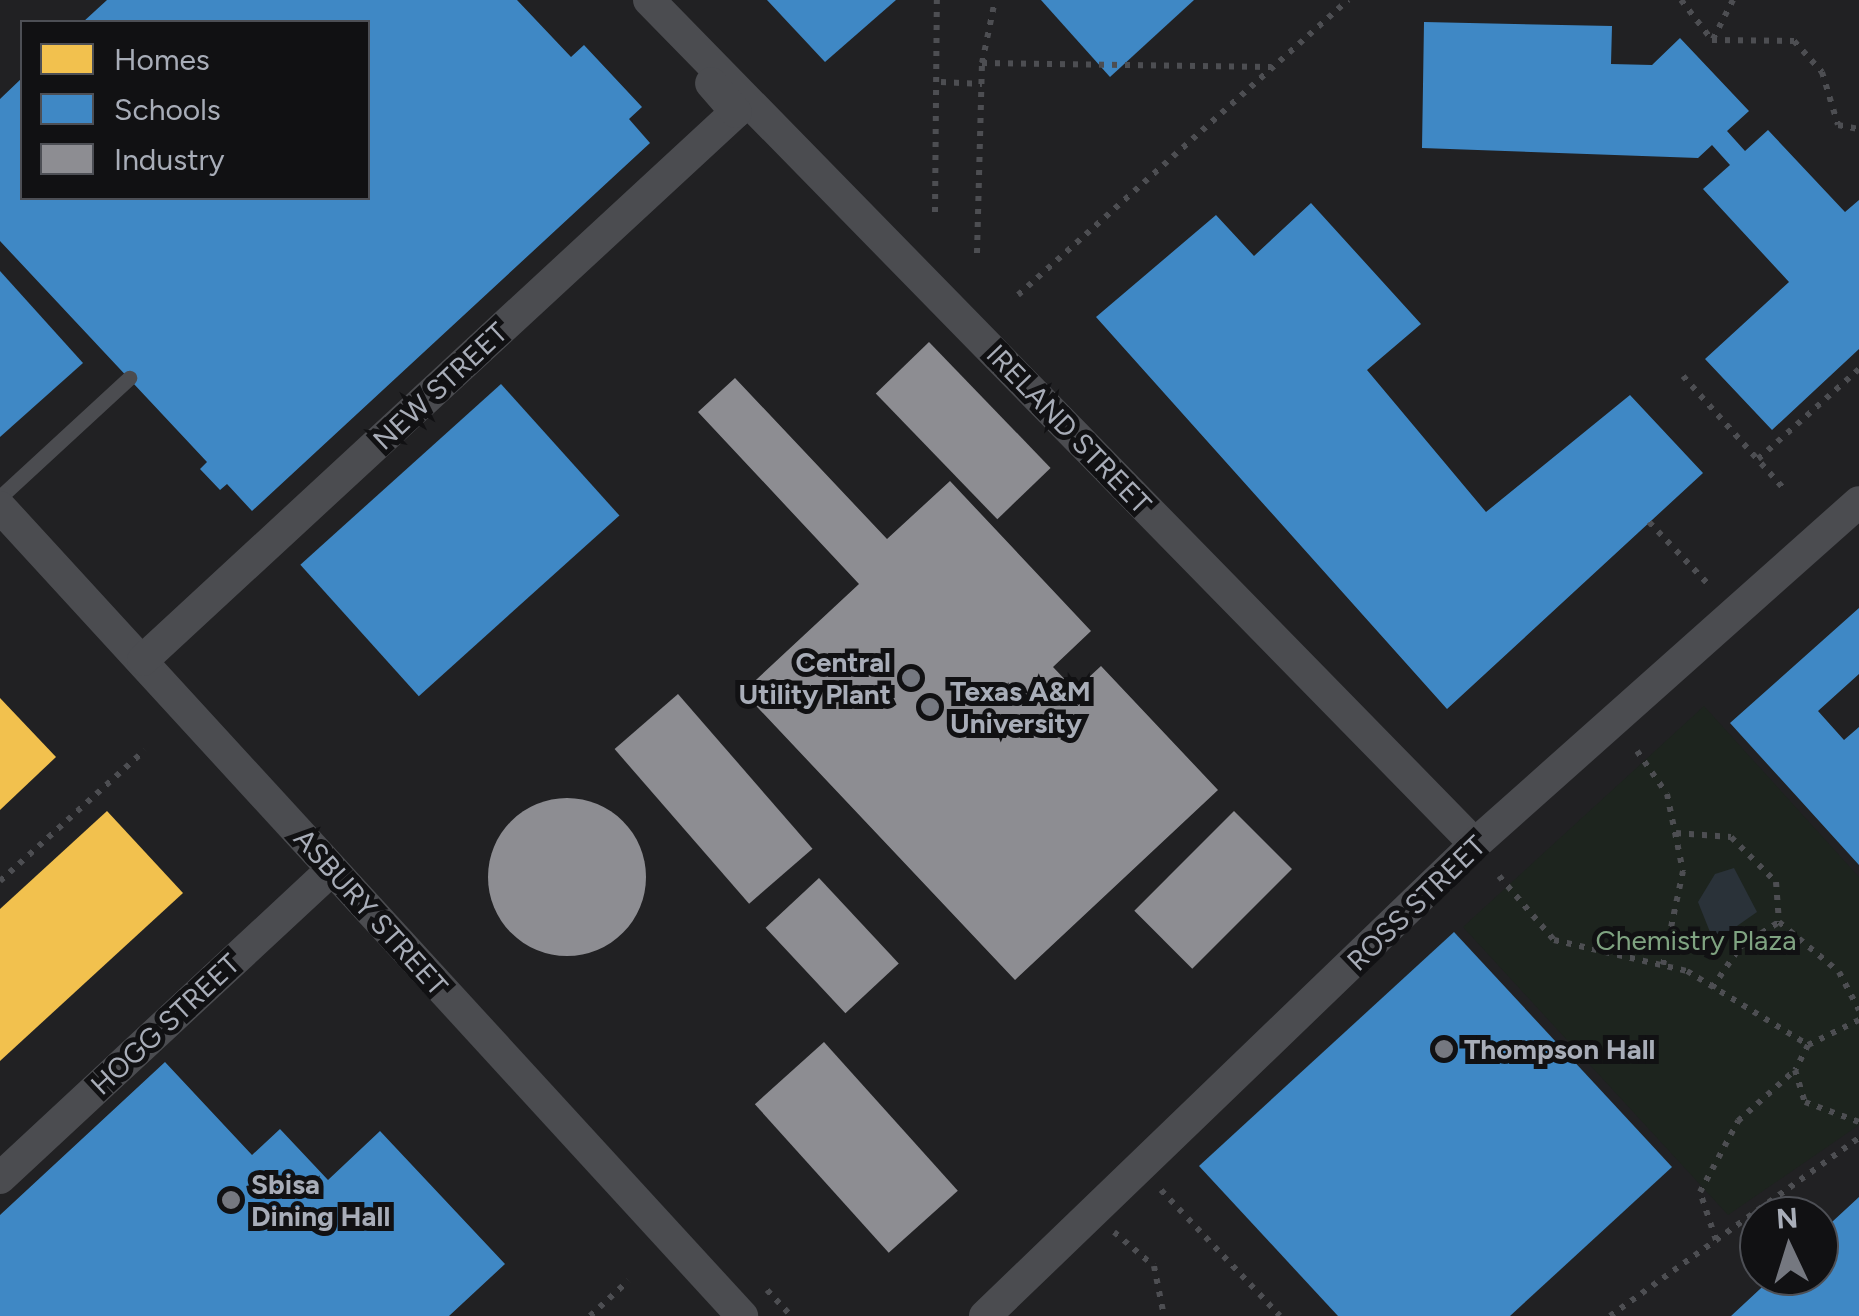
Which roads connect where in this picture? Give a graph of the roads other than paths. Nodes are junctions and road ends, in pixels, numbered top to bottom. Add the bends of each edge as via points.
1 (656, 7) edge
2 (736, 112) joint
3 (128, 378) dead end
4 (0, 497) edge
5 (1859, 502) edge
6 (0, 507) edge
7 (143, 660) junction
8 (1474, 844) junction
9 (331, 870) junction
10 (0, 1178) edge
11 (742, 1316) edge
12 (985, 1316) edge

1 - 2 street, IRELAND STREET
1 - 8 street, IRELAND STREET
2 - 7 street, NEW STREET
3 - 4 lane
5 - 8 street, ROSS STREET
6 - 7 street, ASBURY STREET
7 - 9 street, ASBURY STREET
8 - 12 street, ROSS STREET
9 - 10 street, HOGG STREET
9 - 11 street, ASBURY STREET

